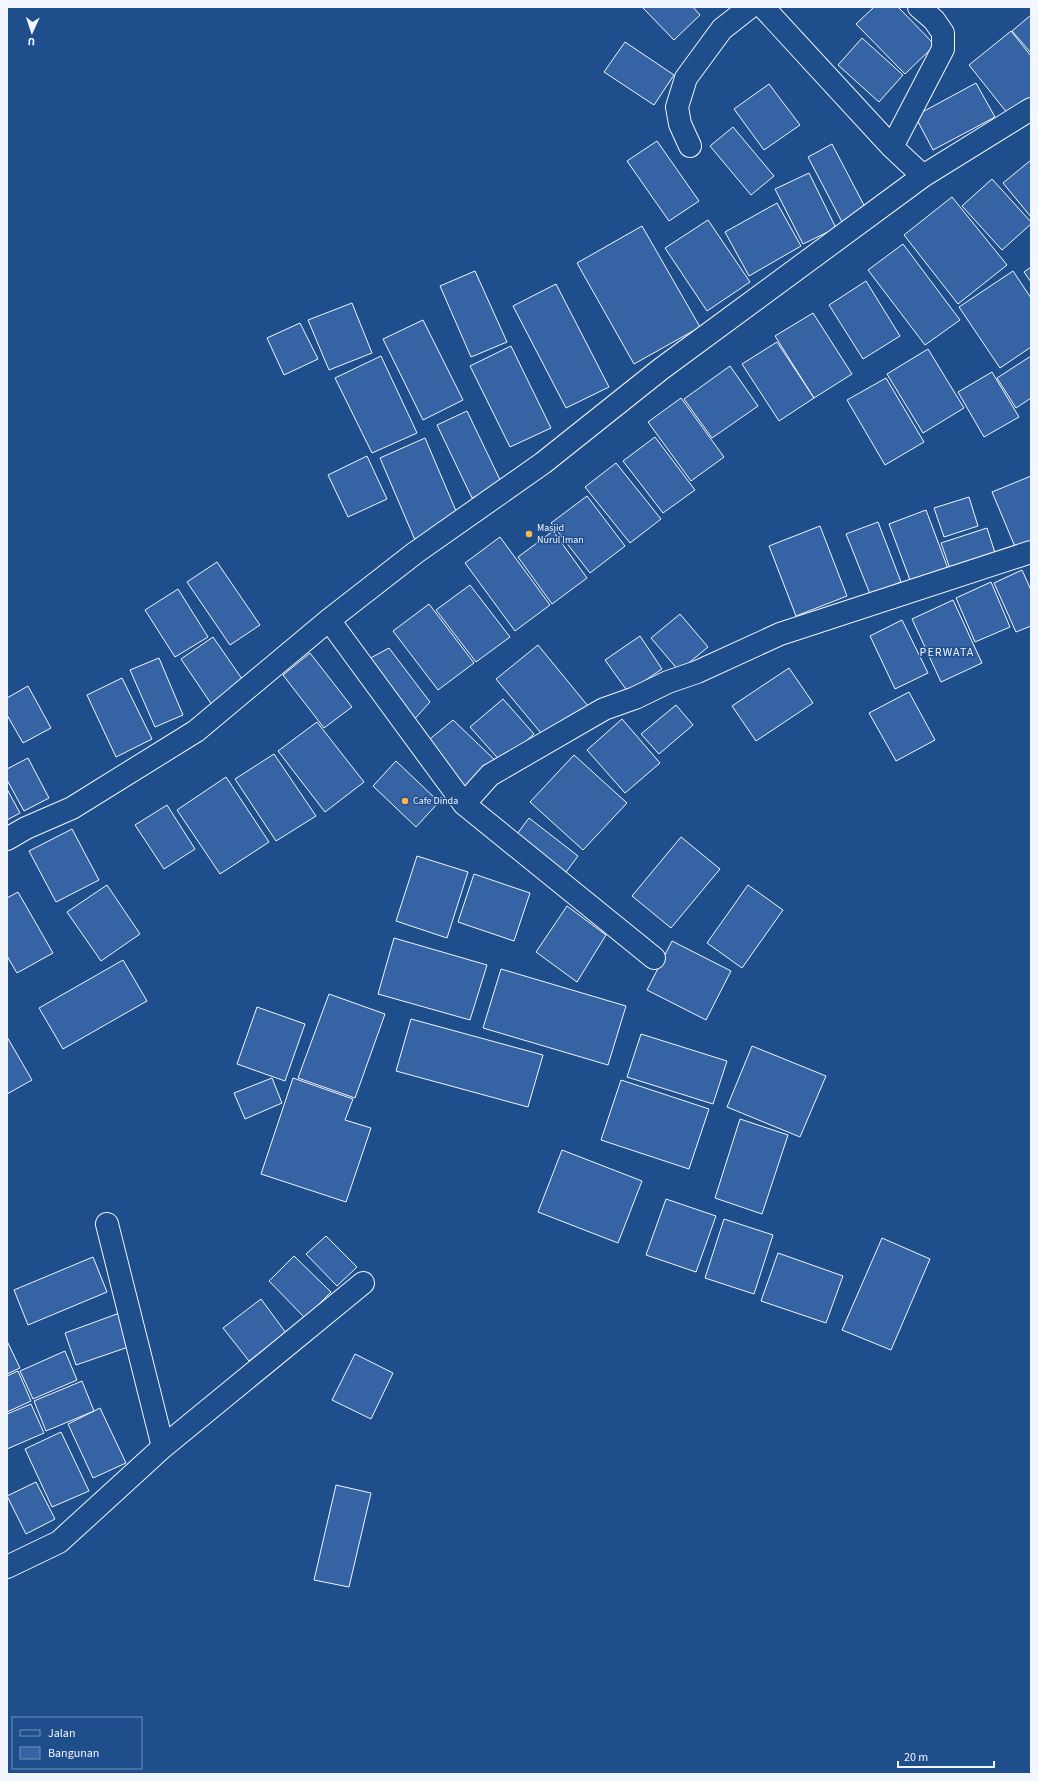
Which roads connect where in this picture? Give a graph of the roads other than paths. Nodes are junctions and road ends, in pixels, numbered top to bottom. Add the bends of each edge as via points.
1 (750, 7) edge
2 (763, 7) edge
3 (919, 7) edge
4 (1031, 109) edge
5 (690, 146) dead end
6 (892, 147) junction
7 (923, 176) junction
8 (1031, 552) edge
9 (328, 620) junction
10 (464, 804) junction
11 (7, 839) edge
12 (654, 958) dead end
13 (107, 1224) dead end
14 (363, 1284) dead end
15 (163, 1447) junction
16 (7, 1567) edge

1 - 5 street via 722,29 686,78 677,107 680,124
2 - 6 street
3 - 6 street via 934,20 943,33 943,49
4 - 7 street
6 - 7 street
7 - 9 street via 661,369 543,463 415,553
8 - 10 street via 780,634 697,672 604,709 490,775
9 - 10 street
9 - 11 street via 196,731 72,808
10 - 12 street
13 - 15 street
14 - 15 street
15 - 16 street via 59,1542

